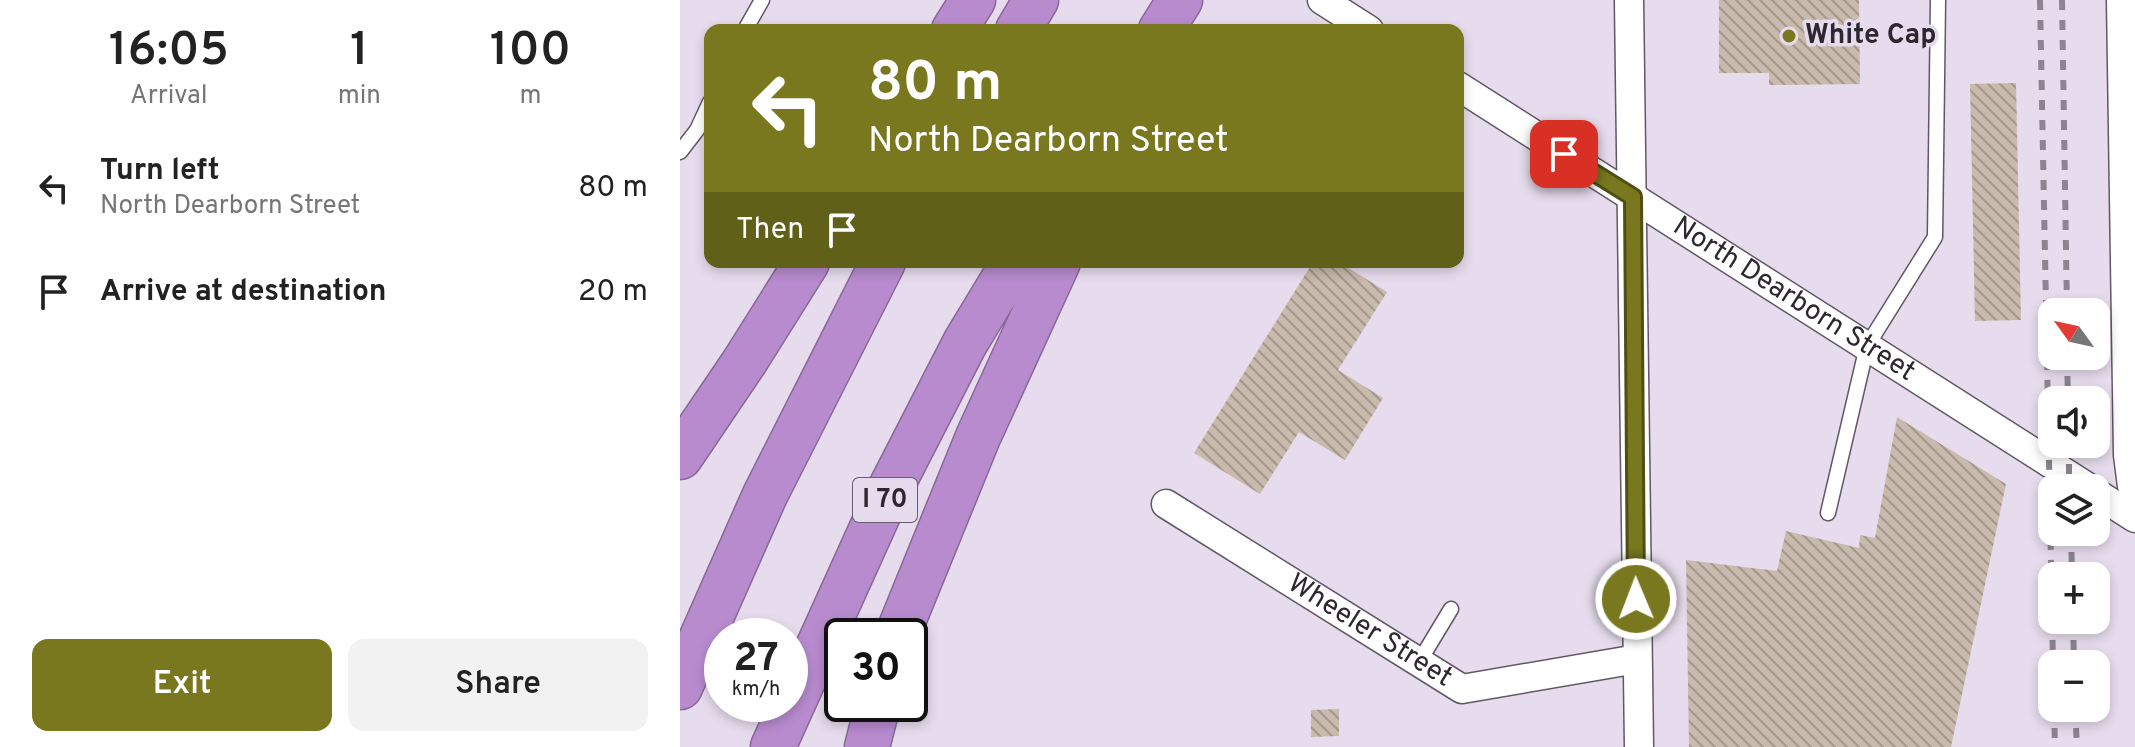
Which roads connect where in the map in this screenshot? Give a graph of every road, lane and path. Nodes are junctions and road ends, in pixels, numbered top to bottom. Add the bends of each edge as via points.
1 (762, 0) edge
2 (973, 0) edge
3 (1036, 0) edge
4 (1322, 0) edge
5 (1629, 0) edge
6 (1938, 0) edge
7 (2124, 0) edge
8 (748, 24) edge
9 (958, 24) edge
10 (1022, 24) edge
11 (1360, 24) edge
12 (1464, 90) edge
13 (704, 115) edge
14 (680, 152) edge
15 (1633, 197) junction
16 (803, 268) edge
17 (880, 268) edge
18 (1010, 268) edge
19 (1055, 268) edge
20 (1867, 346) junction
21 (680, 457) edge
22 (2067, 474) edge
23 (2135, 486) edge
24 (2110, 502) edge
25 (1166, 504) dead end
26 (1828, 513) dead end
27 (2135, 518) edge
28 (1451, 609) dead end
29 (904, 618) edge
30 (1637, 659) junction
31 (1419, 662) junction
32 (680, 687) edge
33 (873, 722) edge
34 (773, 747) edge
35 (867, 747) edge
36 (1639, 747) edge

1 - 8 lane
2 - 9 highway
3 - 10 highway
4 - 11 street
5 - 15 street
6 - 20 lane via 1935,237
7 - 23 street
12 - 15 street, North Dearborn Street
13 - 14 lane
15 - 20 street, North Dearborn Street
15 - 30 street
16 - 21 highway
17 - 32 highway via 765,495
18 - 34 highway, I 70 via 965,343 886,497
19 - 29 highway via 978,437
20 - 22 street, North Dearborn Street
20 - 26 lane
24 - 27 street
25 - 31 street, Wheeler Street
28 - 31 lane
30 - 31 street, Wheeler Street via 1462,689
30 - 36 street
33 - 35 highway

